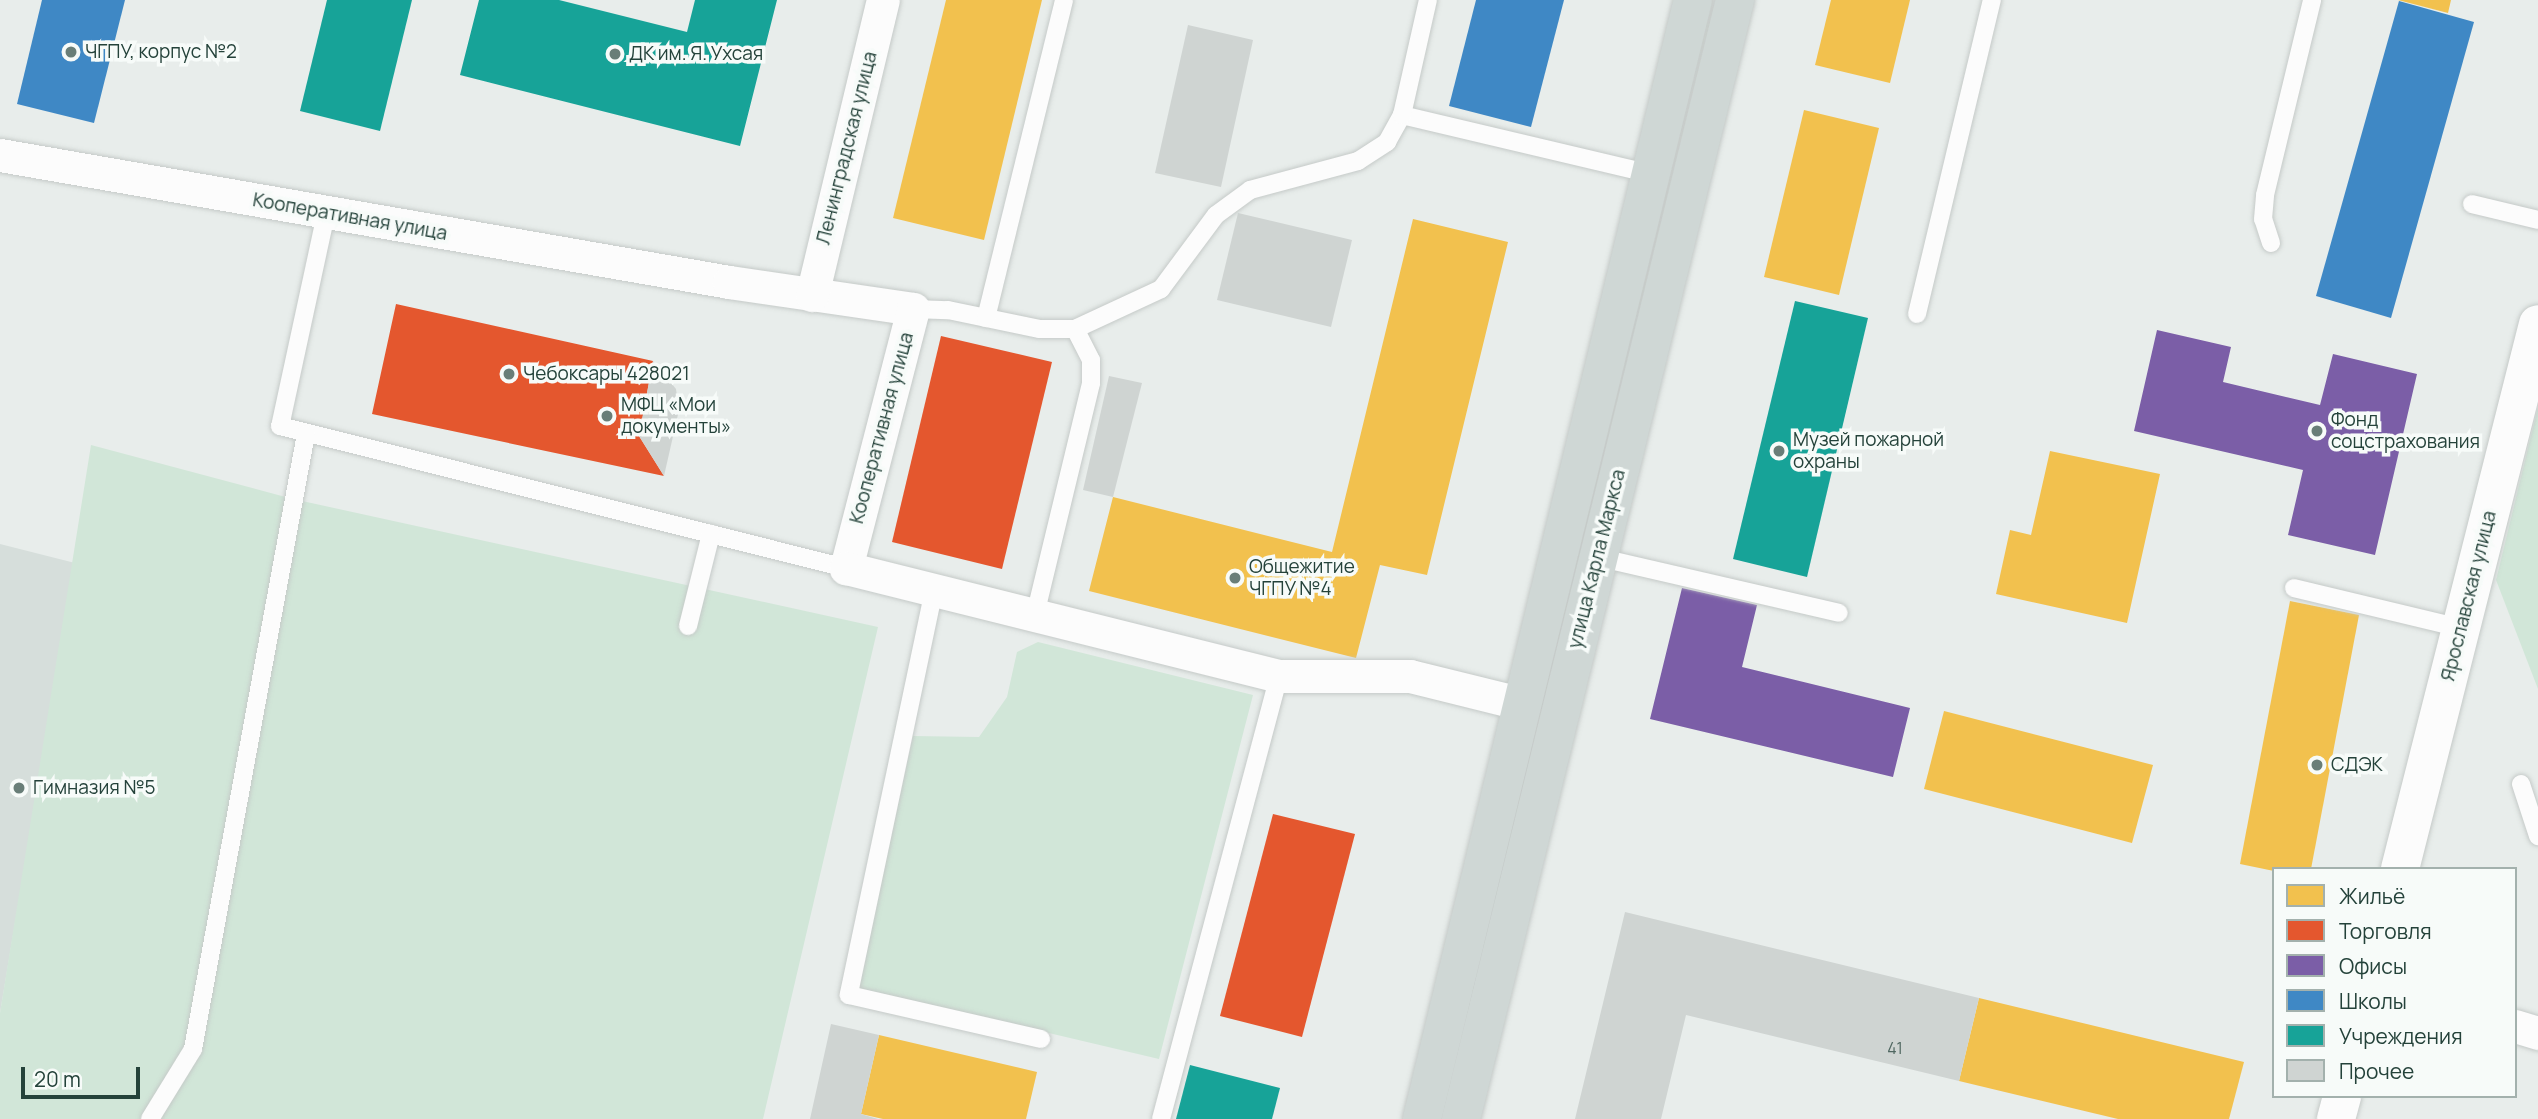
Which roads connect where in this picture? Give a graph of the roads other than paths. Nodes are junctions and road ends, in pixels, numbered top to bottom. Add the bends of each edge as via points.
1 (883, 0) edge
2 (1064, 0) edge
3 (1428, 0) edge
4 (1693, 0) edge
5 (1735, 0) edge
6 (1992, 0) edge
7 (2312, 0) edge
8 (1402, 115) junction
9 (0, 155) edge
10 (1651, 174) junction
11 (2472, 204) dead end
12 (326, 214) junction
13 (2538, 220) edge
14 (2271, 243) dead end
15 (812, 295) junction
16 (913, 309) junction
17 (1917, 314) dead end
18 (986, 318) junction
19 (2538, 324) edge
20 (1075, 329) junction
21 (306, 433) junction
22 (711, 534) junction
23 (1597, 557) junction
24 (846, 568) junction
25 (2294, 588) dead end
26 (934, 590) junction
27 (1839, 613) dead end
28 (1035, 615) junction
29 (688, 626) dead end
30 (2460, 628) junction
31 (1279, 676) junction
32 (1523, 704) junction
33 (1559, 712) junction
34 (2521, 784) dead end
35 (2538, 836) edge
36 (2400, 867) edge
37 (2517, 1028) edge
38 (2538, 1033) edge
39 (1041, 1039) dead end
40 (2341, 1098) edge
41 (150, 1119) edge
42 (1161, 1119) edge
43 (1422, 1119) edge
44 (1461, 1119) edge
45 (2336, 1119) edge

1 - 15 street, Ленинградская улица
2 - 18 lane
3 - 8 lane
4 - 10 main road, улица Карла Маркса
5 - 23 main road, улица Карла Маркса
6 - 17 lane
7 - 14 lane via 2265,195 2263,219
8 - 10 lane
8 - 20 lane via 1387,142 1358,161 1251,190 1216,215 1161,289
9 - 12 street, Кооперативная улица
10 - 32 main road, улица Карла Маркса
11 - 13 lane
12 - 15 street, Кооперативная улица
12 - 21 lane via 279,426
15 - 16 street, Кооперативная улица
16 - 18 lane
16 - 24 street, Кооперативная улица
18 - 20 lane via 1040,329
19 - 30 street, Ярославская улица
20 - 28 lane via 1091,360 1091,383
21 - 22 lane
21 - 41 lane via 193,1049
22 - 24 lane
22 - 29 lane
23 - 27 lane
23 - 33 main road, улица Карла Маркса
24 - 26 street
25 - 30 lane
26 - 28 street
26 - 39 lane via 849,995
28 - 31 street
30 - 36 street, Ярославская улица
31 - 32 street via 1410,676
31 - 42 lane
32 - 33 main road
32 - 43 main road, улица Карла Маркса
33 - 44 main road, улица Карла Маркса
34 - 35 lane
37 - 38 street
40 - 45 street

